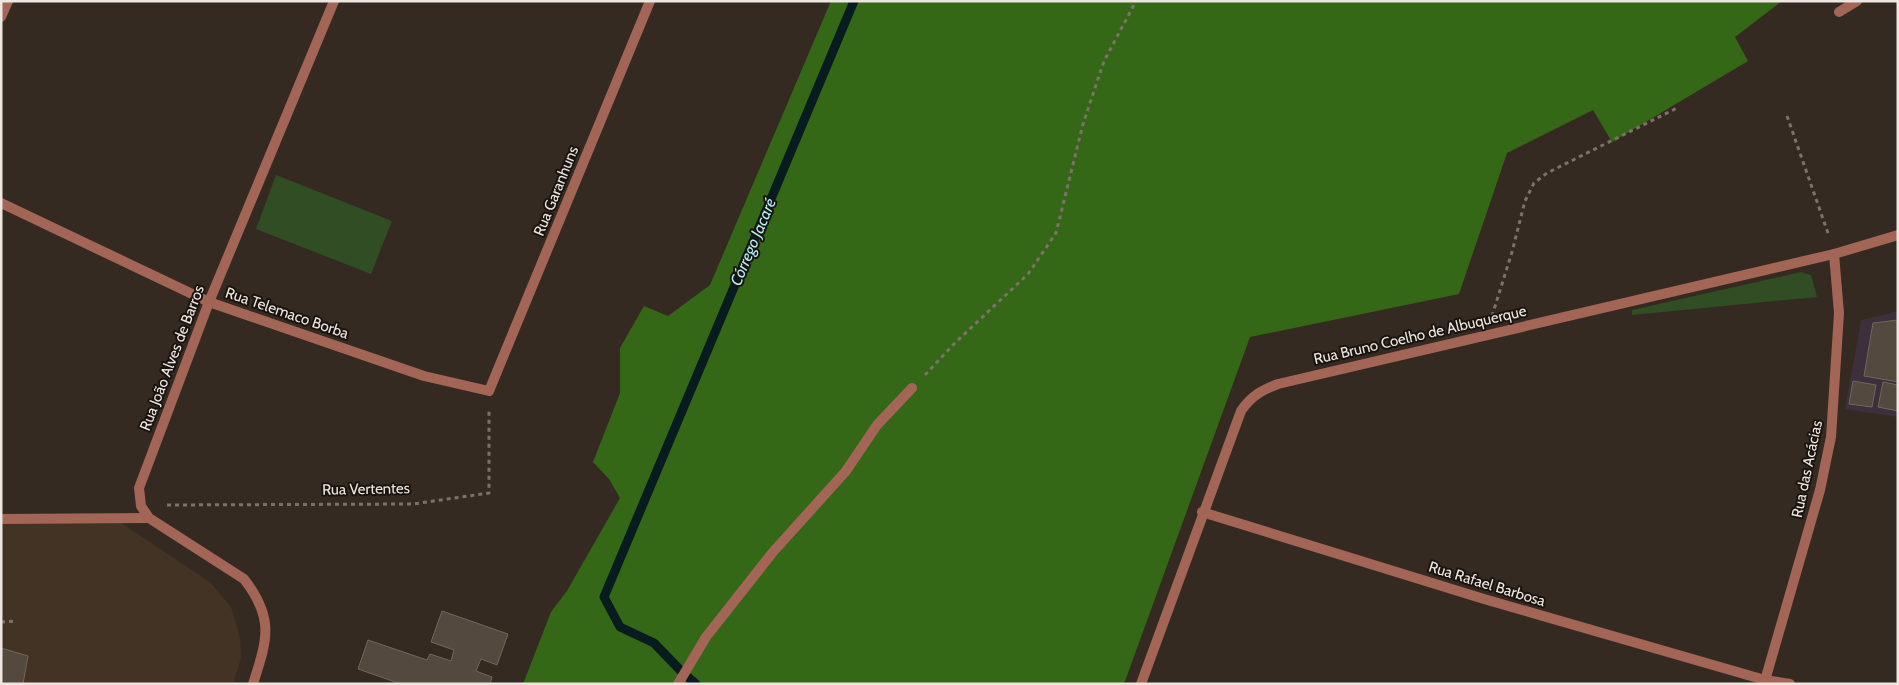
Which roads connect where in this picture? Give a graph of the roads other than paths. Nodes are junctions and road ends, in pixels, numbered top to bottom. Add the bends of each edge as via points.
1 (8, 1) edge
2 (334, 1) edge
3 (650, 1) edge
4 (1857, 1) edge
5 (1839, 12) dead end
6 (1, 17) edge
7 (1, 204) edge
8 (1898, 235) edge
9 (1834, 254) junction
10 (209, 302) junction
11 (912, 388) road end
12 (489, 391) joint
13 (1202, 512) junction
14 (148, 518) junction
15 (1, 519) edge
16 (678, 682) edge
17 (1764, 682) edge
18 (253, 684) edge
19 (1141, 684) edge
20 (1790, 684) edge

1 - 6 street
2 - 10 street, Rua João Alves de Barros
3 - 12 street, Rua Garanhuns
4 - 5 street
7 - 10 street, Rua Telemaco Borba
8 - 9 street, Rua Bruno Coelho de Albuquerque
9 - 13 street, Rua Bruno Coelho de Albuquerque via 1263,390 1249,399 1240,411
9 - 17 street, Rua das Acácias via 1839,313 1832,437 1820,490
10 - 12 street, Rua Telemaco Borba via 424,376
10 - 14 street, Rua João Alves de Barros via 138,488 141,506
11 - 16 street via 877,425 846,471 773,552 706,638
13 - 17 street, Rua Rafael Barbosa
13 - 19 street, Rua Bruno Coelho de Albuquerque
14 - 15 street
14 - 18 street, Rua João Alves de Barros via 244,580 255,594 266,629 265,647
17 - 20 street, Rua Rafael Barbosa

